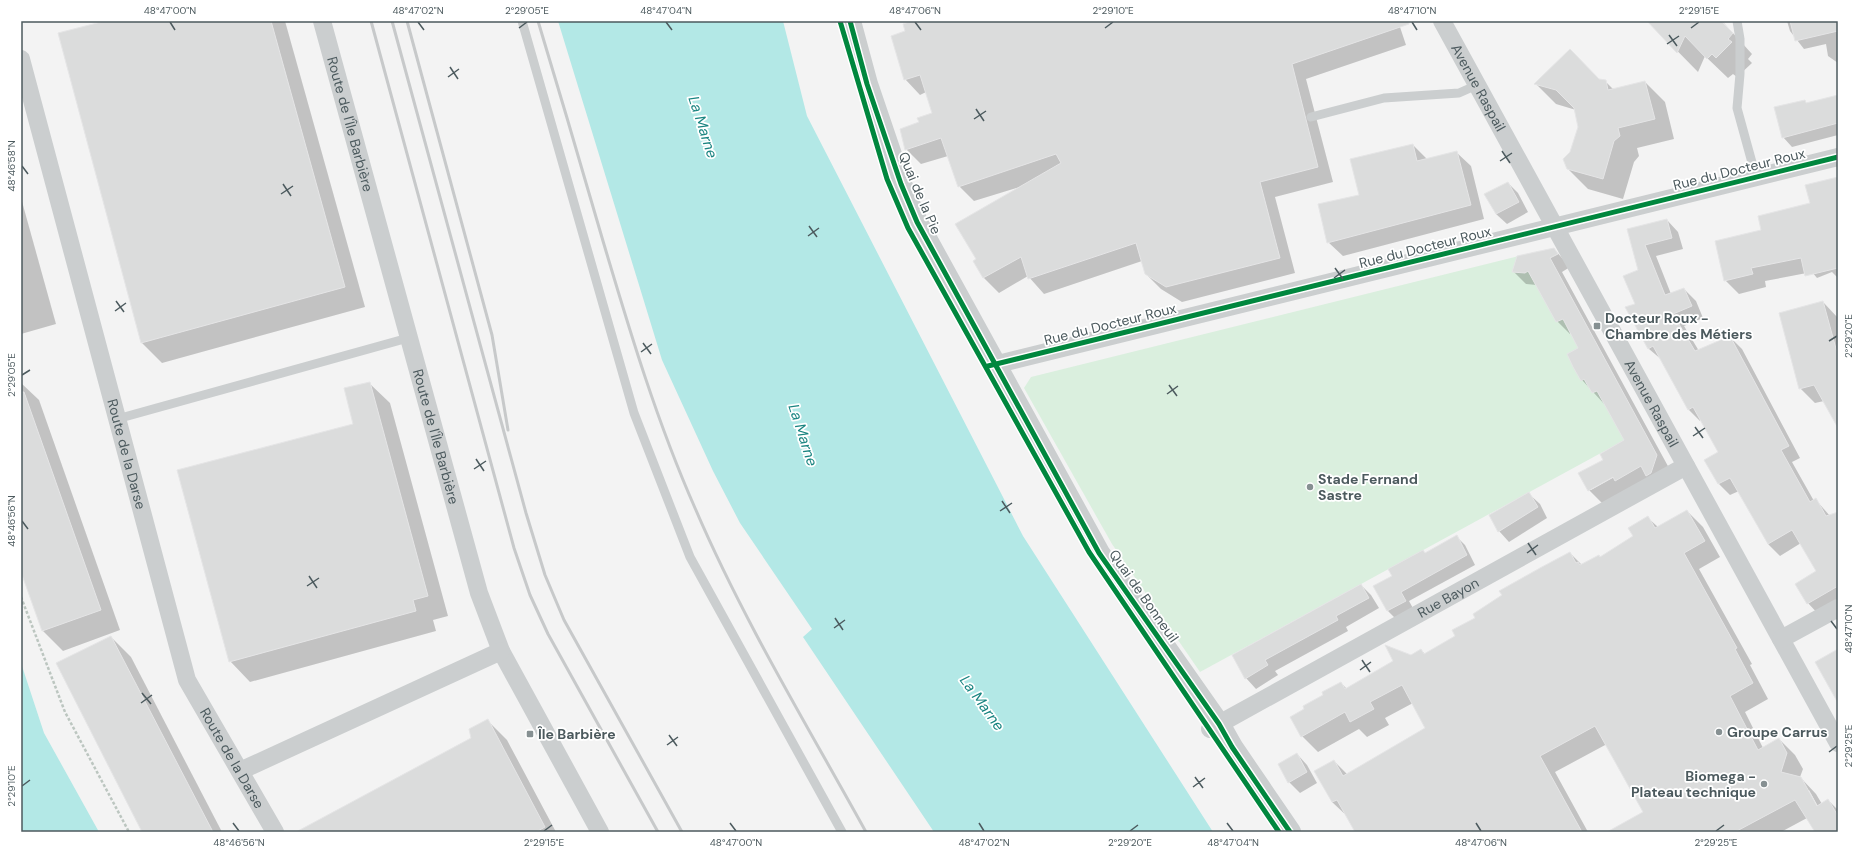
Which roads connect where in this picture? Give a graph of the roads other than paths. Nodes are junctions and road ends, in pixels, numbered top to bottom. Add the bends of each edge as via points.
1 (322, 21) edge
2 (522, 21) edge
3 (850, 21) edge
4 (1442, 21) edge
5 (1737, 21) edge
6 (21, 59) edge
7 (1477, 86) junction
8 (1311, 117) dead end
9 (1838, 157) edge
10 (1756, 177) junction
11 (1554, 227) junction
12 (408, 338) junction
13 (994, 365) junction
14 (117, 419) junction
15 (1686, 466) junction
16 (1838, 608) edge
17 (1781, 640) junction
18 (501, 651) junction
19 (1214, 726) junction
20 (1838, 743) edge
21 (240, 771) junction
22 (275, 832) edge
23 (600, 832) edge
24 (842, 832) edge
25 (1290, 832) edge

1 - 12 street, Route de l'Île Barbière
2 - 24 lane via 634,413 690,557
3 - 13 street, Quai de la Pie via 867,84 900,184 917,222
4 - 7 street, Avenue Raspail
5 - 10 lane via 1740,74 1737,108
6 - 14 street, Route de la Darse
7 - 8 lane via 1459,93 1384,98
7 - 11 street, Avenue Raspail
9 - 10 street, Rue du Docteur Roux
10 - 11 street, Rue du Docteur Roux
11 - 13 street, Rue du Docteur Roux
11 - 15 street, Avenue Raspail
12 - 14 lane
12 - 18 street, Route de l'Île Barbière via 479,593
13 - 19 street, Quai de Bonneuil via 1098,553
14 - 21 street, Route de la Darse via 187,680
15 - 17 street, Avenue Raspail
15 - 19 street, Rue Bayon
16 - 17 street
17 - 20 street, Avenue Raspail
18 - 21 street
18 - 23 street, Route de l'Île Barbière
19 - 25 street, Quai de Bonneuil via 1232,747
21 - 22 street, Route de la Darse

